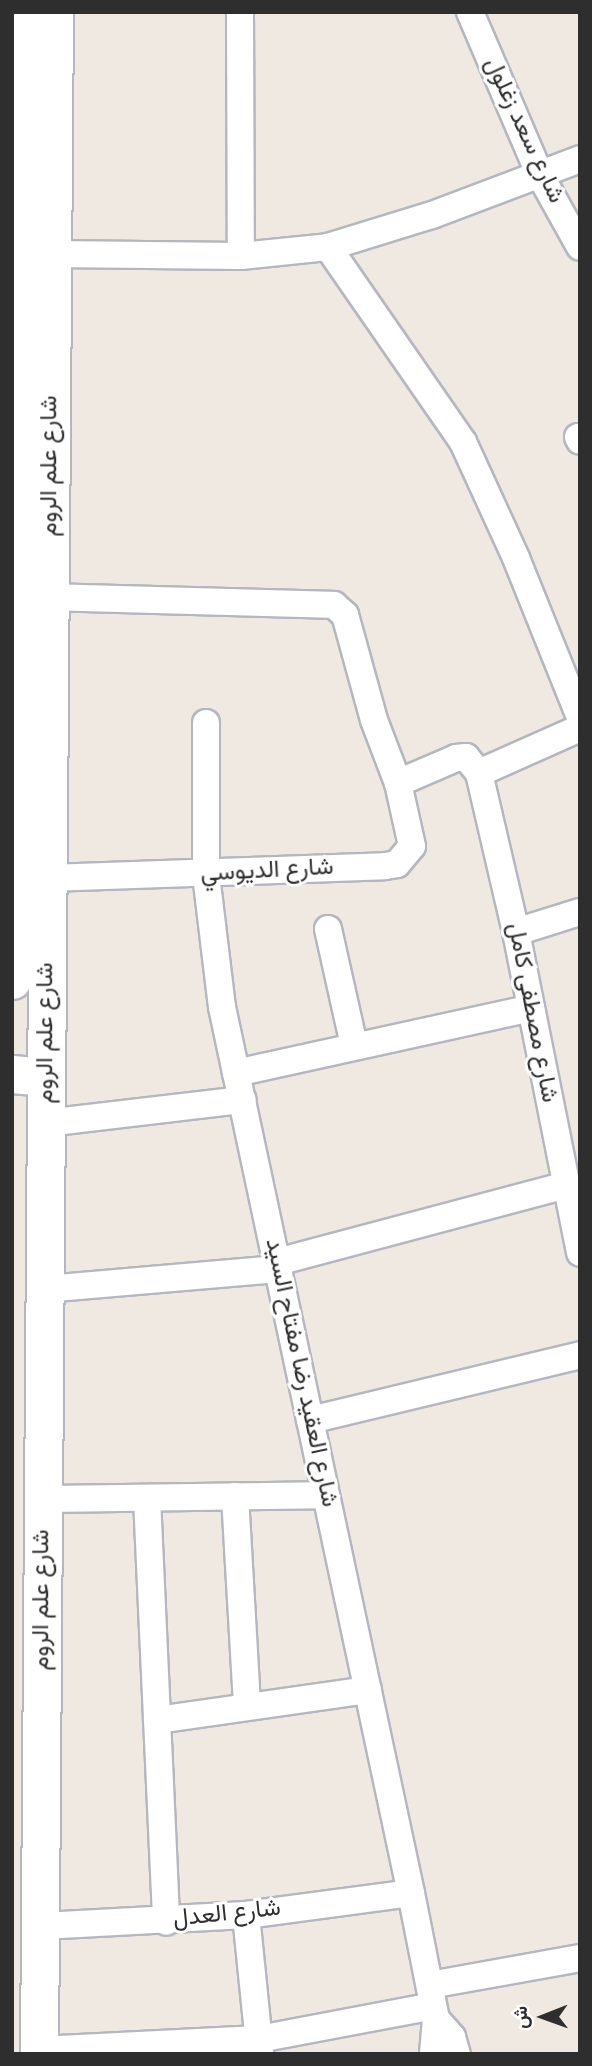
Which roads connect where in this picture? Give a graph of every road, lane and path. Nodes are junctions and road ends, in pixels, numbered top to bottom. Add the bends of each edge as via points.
1 (240, 12) edge
2 (480, 16) edge
3 (17, 22) edge
4 (54, 23) edge
5 (580, 159) edge
6 (540, 175) junction
7 (328, 247) junction
8 (580, 247) edge
9 (52, 254) junction
10 (241, 256) junction
11 (14, 402) edge
12 (50, 597) junction
13 (206, 723) dead end
14 (577, 731) edge
15 (479, 773) junction
16 (398, 783) junction
17 (206, 875) junction
18 (48, 878) junction
19 (580, 912) edge
20 (328, 929) dead end
21 (516, 932) junction
22 (12, 934) edge
23 (12, 980) edge
24 (531, 1008) junction
25 (355, 1045) junction
26 (236, 1073) junction
27 (29, 1076) edge
28 (243, 1100) junction
29 (46, 1123) junction
30 (572, 1201) edge
31 (580, 1253) edge
32 (278, 1266) junction
33 (45, 1289) junction
34 (580, 1355) edge
35 (310, 1420) junction
36 (325, 1495) junction
37 (235, 1496) junction
38 (147, 1498) junction
39 (43, 1499) junction
40 (368, 1690) junction
41 (247, 1707) junction
42 (157, 1720) junction
43 (411, 1893) junction
44 (246, 1915) junction
45 (166, 1922) junction
46 (41, 1926) junction
47 (580, 1958) edge
48 (433, 2003) junction
49 (259, 2047) edge
50 (39, 2052) edge
51 (433, 2054) edge
52 (457, 2054) edge

1 - 10 street
2 - 6 street, شارع سعد زغلول
3 - 4 street
3 - 11 street, شارع علم الروم
4 - 9 street, شارع علم الروم
5 - 6 street
6 - 7 street
6 - 8 street, شارع سعد زغلول
7 - 10 street
7 - 14 street via 463,442 516,558
9 - 10 street
9 - 12 street, شارع علم الروم
11 - 22 street, شارع علم الروم
12 - 16 street via 334,605 345,615 374,720
12 - 18 street, شارع علم الروم
13 - 17 street, شارع العقيد رضا مفتاح السيد
14 - 15 street
15 - 16 street via 466,757 456,758
15 - 21 street, شارع مصطفى كامل
16 - 17 street, شارع الديوسي via 412,846 397,864
17 - 18 street, شارع الديوسي
17 - 26 street, شارع العقيد رضا مفتاح السيد via 220,994
18 - 27 street, شارع علم الروم
19 - 21 street
20 - 25 street
21 - 24 street, شارع مصطفى كامل
22 - 23 street, شارع علم الروم
24 - 25 street
24 - 30 street, شارع مصطفى كامل
25 - 26 street
26 - 28 street, شارع العقيد رضا مفتاح السيد
27 - 29 street, شارع علم الروم
28 - 29 street
28 - 32 street, شارع العقيد رضا مفتاح السيد
29 - 33 street, شارع علم الروم
30 - 31 street, شارع مصطفى كامل
30 - 32 street
32 - 33 street
32 - 35 street, شارع العقيد رضا مفتاح السيد
33 - 39 street, شارع علم الروم
34 - 35 street
35 - 36 street, شارع العقيد رضا مفتاح السيد
36 - 37 street
36 - 40 street, شارع العقيد رضا مفتاح السيد
37 - 38 street
37 - 41 street
38 - 39 street
38 - 42 street
39 - 46 street, شارع علم الروم
40 - 41 street
40 - 43 street, شارع العقيد رضا مفتاح السيد
41 - 42 street
42 - 45 street
43 - 44 street, شارع العدل
43 - 48 street, شارع العقيد رضا مفتاح السيد
44 - 45 street, شارع العدل
44 - 49 street
45 - 46 street, شارع العدل
46 - 50 street, شارع علم الروم
47 - 48 street
48 - 49 street
48 - 51 street, شارع العقيد رضا مفتاح السيد
48 - 52 street, شارع العقيد رضا مفتاح السيد
49 - 50 street

